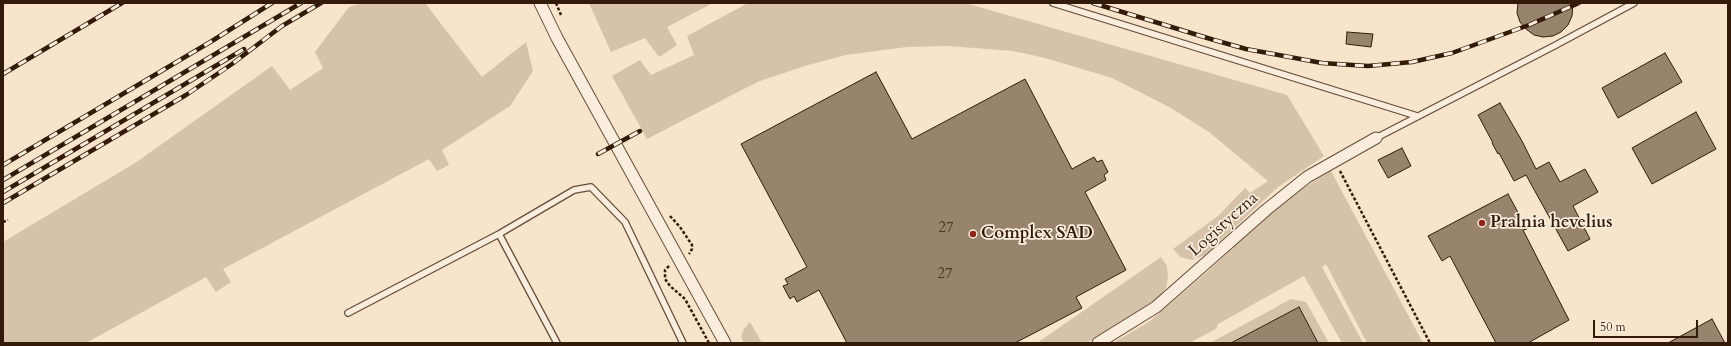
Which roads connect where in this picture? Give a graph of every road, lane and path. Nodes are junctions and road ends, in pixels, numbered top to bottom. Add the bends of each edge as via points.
1 (540, 3) edge
2 (1053, 3) edge
3 (1634, 3) edge
4 (1417, 116) junction
5 (1376, 138) joint
6 (1339, 169) dead end
7 (8, 220) dead end
8 (3, 222) edge
9 (680, 227) dead end
10 (499, 234) junction
11 (686, 257) dead end
12 (673, 264) dead end
13 (348, 313) dead end
14 (557, 343) edge
15 (683, 343) edge
16 (709, 343) edge
17 (725, 343) edge
18 (1098, 343) edge
19 (1430, 343) edge

1 - 17 street
2 - 4 lane
3 - 4 lane
4 - 5 lane
5 - 18 street, Logistyczna via 1308,177 1266,210 1156,307
6 - 19 path
7 - 8 path
9 - 11 path via 692,245 691,253
10 - 13 lane
10 - 14 lane
10 - 15 lane via 574,190 591,187 625,222
12 - 16 path via 665,270 665,279 685,299

